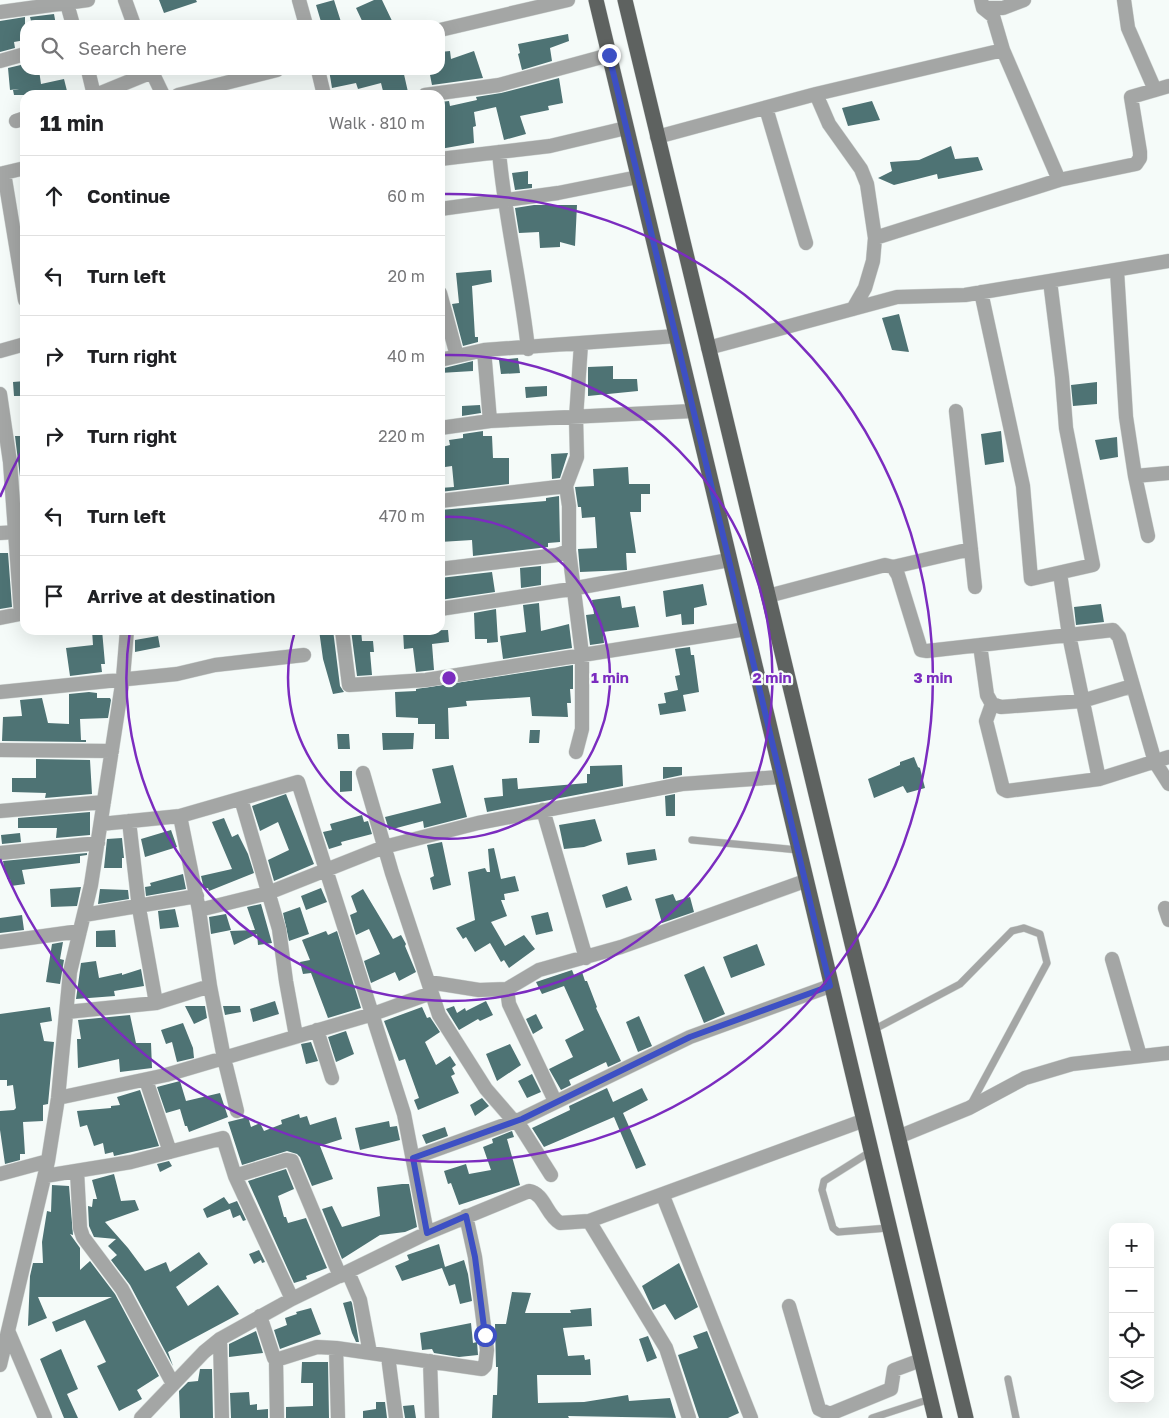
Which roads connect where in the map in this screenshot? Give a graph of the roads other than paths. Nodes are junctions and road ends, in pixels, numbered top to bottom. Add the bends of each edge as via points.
1 (88, 0) edge
2 (125, 0) edge
3 (299, 0) edge
4 (568, 0) edge
5 (596, 0) edge
6 (625, 0) edge
7 (1024, 0) edge
8 (1124, 0) edge
9 (66, 2) edge
10 (982, 4) edge
11 (0, 12) edge
12 (71, 20) edge
13 (132, 20) edge
14 (305, 20) edge
15 (445, 29) edge
16 (1004, 50) junction
17 (20, 55) edge
18 (609, 55) junction
19 (0, 61) edge
20 (89, 75) edge
21 (142, 75) edge
22 (153, 75) edge
23 (258, 75) edge
24 (319, 75) edge
25 (1169, 86) edge
26 (94, 90) edge
27 (107, 90) edge
28 (160, 90) edge
29 (198, 90) edge
30 (323, 90) edge
31 (1155, 90) junction
32 (445, 92) edge
33 (816, 94) junction
34 (766, 108) junction
35 (626, 128) junction
36 (657, 137) junction
37 (499, 152) junction
38 (445, 158) edge
39 (20, 169) edge
40 (2, 174) edge
41 (638, 177) junction
42 (1059, 180) junction
43 (503, 202) junction
44 (445, 208) edge
45 (875, 238) junction
46 (806, 243) dead end
47 (1169, 262) edge
48 (1118, 271) junction
49 (20, 273) edge
50 (1050, 281) junction
51 (981, 292) junction
52 (853, 309) junction
53 (445, 312) edge
54 (676, 336) junction
55 (581, 344) junction
56 (20, 345) edge
57 (708, 348) junction
58 (528, 349) junction
59 (484, 350) junction
60 (0, 351) edge
61 (457, 356) junction
62 (445, 359) edge
63 (0, 394) edge
64 (694, 411) junction
65 (956, 411) dead end
66 (576, 418) junction
67 (490, 421) junction
68 (445, 427) edge
69 (5, 463) edge
70 (1169, 473) edge
71 (1135, 476) junction
72 (566, 486) junction
73 (445, 500) edge
74 (15, 532) junction
75 (0, 533) edge
76 (1148, 536) dead end
77 (971, 549) junction
78 (569, 551) junction
79 (729, 560) junction
80 (893, 567) junction
81 (445, 569) edge
82 (1060, 572) junction
83 (20, 583) edge
84 (975, 588) dead end
85 (573, 589) junction
86 (768, 596) junction
87 (445, 608) edge
88 (20, 615) edge
89 (0, 618) edge
90 (746, 629) junction
91 (127, 635) edge
92 (343, 635) edge
93 (1069, 635) junction
94 (980, 646) junction
95 (582, 654) junction
96 (304, 655) dead end
97 (123, 678) junction
98 (1132, 686) junction
99 (0, 692) edge
100 (1082, 701) junction
101 (992, 704) junction
102 (0, 750) edge
103 (112, 751) junction
104 (576, 752) dead end
105 (1169, 757) edge
106 (1156, 762) junction
107 (363, 773) dead end
108 (780, 777) junction
109 (1099, 779) junction
110 (1169, 784) edge
111 (241, 799) junction
112 (104, 802) junction
113 (542, 810) junction
114 (0, 811) edge
115 (180, 816) junction
116 (129, 821) junction
117 (101, 824) junction
118 (692, 840) dead end
119 (98, 843) junction
120 (384, 847) junction
121 (798, 850) junction
122 (0, 854) edge
123 (327, 870) junction
124 (805, 881) junction
125 (268, 893) junction
126 (196, 896) junction
127 (138, 908) junction
128 (199, 910) junction
129 (84, 916) junction
130 (80, 931) junction
131 (0, 942) edge
132 (586, 958) junction
133 (1112, 958) dead end
134 (210, 986) junction
135 (830, 986) junction
136 (430, 987) junction
137 (507, 989) junction
138 (156, 1003) junction
139 (67, 1012) junction
140 (373, 1014) junction
141 (317, 1030) junction
142 (872, 1030) junction
143 (296, 1036) junction
144 (1169, 1053) edge
145 (1140, 1056) junction
146 (224, 1058) junction
147 (332, 1078) dead end
148 (146, 1080) junction
149 (58, 1098) junction
150 (555, 1101) junction
151 (969, 1108) junction
152 (237, 1111) dead end
153 (517, 1120) junction
154 (862, 1120) junction
155 (898, 1137) junction
156 (170, 1152) junction
157 (870, 1152) junction
158 (413, 1158) junction
159 (48, 1161) junction
160 (77, 1171) junction
161 (0, 1174) edge
162 (551, 1175) dead end
163 (45, 1176) junction
164 (235, 1176) junction
165 (663, 1196) junction
166 (466, 1216) junction
167 (589, 1221) junction
168 (888, 1228) junction
169 (427, 1233) junction
170 (344, 1274) junction
171 (292, 1299) junction
172 (789, 1306) dead end
173 (260, 1316) junction
174 (9, 1332) junction
175 (220, 1339) junction
176 (336, 1348) junction
177 (370, 1353) junction
178 (388, 1356) junction
179 (276, 1360) junction
180 (921, 1360) junction
181 (430, 1361) junction
182 (0, 1365) edge
183 (1008, 1379) dead end
184 (174, 1384) junction
185 (930, 1399) junction
186 (45, 1418) edge
187 (142, 1418) edge
188 (222, 1418) edge
189 (277, 1418) edge
190 (338, 1418) edge
191 (396, 1418) edge
192 (432, 1418) edge
193 (689, 1418) edge
194 (751, 1418) edge
195 (872, 1418) edge
196 (935, 1418) edge
197 (966, 1418) edge
198 (1016, 1418) edge

1 - 9 street
2 - 13 street
3 - 14 street
4 - 15 street
5 - 18 main road
6 - 36 main road
7 - 10 street via 1004,8
8 - 31 street via 1128,28
9 - 11 street
9 - 12 street
10 - 16 street via 993,16
16 - 33 street
16 - 42 street
17 - 19 street
18 - 32 street via 499,85
18 - 35 main road
20 - 26 street
21 - 27 street
22 - 28 street
23 - 29 street
24 - 30 street
25 - 31 street
31 - 42 street via 1131,97 1140,152 1136,164
33 - 34 street
33 - 45 street via 829,124 861,169 867,184
34 - 36 street
34 - 46 street
35 - 37 street via 550,146
35 - 41 main road
36 - 57 main road
37 - 38 street
37 - 43 street
39 - 40 street
40 - 49 street
41 - 43 street
41 - 54 main road
42 - 45 street
43 - 44 street
43 - 58 street
45 - 52 street via 873,261 865,288
47 - 48 street
48 - 50 street
48 - 71 street via 1126,417
50 - 51 street
50 - 82 street via 1066,428 1093,565
51 - 52 street via 897,297
51 - 82 street via 1023,486 1031,578
52 - 57 street
53 - 61 street
54 - 55 street
54 - 64 main road
55 - 58 street
55 - 66 street
56 - 60 street
57 - 86 main road
58 - 59 street
59 - 61 street
59 - 67 street
61 - 62 street
63 - 69 street
64 - 66 street
64 - 79 main road
65 - 77 street
66 - 67 street
66 - 72 street via 577,457
67 - 68 street
69 - 74 street
70 - 71 street
71 - 76 street
72 - 73 street
72 - 78 street
74 - 75 street
74 - 83 street
77 - 80 street
77 - 84 street
78 - 81 street
78 - 85 street
79 - 85 street
79 - 90 main road
80 - 86 street via 879,567
80 - 94 street via 921,650
82 - 93 street
85 - 87 street
85 - 95 street
86 - 142 main road
88 - 89 street
90 - 95 street
90 - 108 main road
91 - 97 street
92 - 95 street via 350,685 426,680
93 - 94 street
93 - 98 street via 1116,632
93 - 100 street
94 - 101 street via 986,696
95 - 104 street via 582,729
96 - 97 street via 215,665 176,674
97 - 99 street
97 - 103 street
98 - 100 street
98 - 106 street
100 - 101 street via 1001,707
100 - 109 street
101 - 109 street via 986,721 1003,788 1012,792
102 - 103 street
103 - 112 street
105 - 106 street
106 - 109 street
106 - 110 street
107 - 120 street
108 - 113 street via 682,784
108 - 121 main road
111 - 115 street
111 - 123 street via 298,782
111 - 125 street
112 - 114 street
112 - 117 street
113 - 120 street
113 - 132 street
115 - 116 street
115 - 126 street
116 - 117 street
116 - 127 street
117 - 119 street
118 - 121 lane
119 - 122 street
119 - 129 street
120 - 123 street
120 - 136 street
121 - 124 main road
123 - 125 street
123 - 140 street
124 - 132 street
124 - 135 main road
125 - 128 street
125 - 143 street via 279,929
126 - 127 street
126 - 128 street
127 - 129 street
127 - 138 street
128 - 134 street
129 - 130 street
130 - 131 street
130 - 139 street via 70,972
132 - 137 street via 539,970
133 - 145 street
134 - 138 street
134 - 146 street
135 - 150 street via 690,1037
135 - 154 main road
136 - 137 street
136 - 140 street
136 - 153 street via 439,1016 486,1089 512,1119
137 - 150 street via 508,1004
138 - 139 street
139 - 149 street
140 - 141 street
140 - 158 street via 404,1114
141 - 143 street
141 - 147 street
142 - 151 lane via 960,984 1012,931 1024,928 1040,934 1047,963
142 - 155 main road
143 - 146 street
144 - 145 street
145 - 151 street via 1072,1064 1025,1078
146 - 148 street
146 - 152 street
148 - 149 street
148 - 156 street
149 - 159 street
150 - 153 street
151 - 155 street
153 - 158 street
153 - 162 street
154 - 157 main road
154 - 165 street
155 - 197 main road
156 - 160 street
156 - 164 street via 223,1138
157 - 168 main road
157 - 168 lane via 824,1181 822,1190 833,1228 838,1232
158 - 169 street
159 - 161 street
159 - 163 street
160 - 163 street
160 - 184 street via 82,1237 122,1290
163 - 174 street
164 - 170 street via 292,1161
164 - 171 street
165 - 167 street
165 - 194 street
166 - 167 street via 529,1191 540,1197 549,1214 560,1223
166 - 169 street
166 - 181 street via 475,1257 487,1350 485,1366 474,1368
167 - 193 street via 666,1348
168 - 180 main road
169 - 170 street
170 - 171 street
170 - 177 street via 360,1300
171 - 173 street
172 - 180 street via 822,1412 830,1414 891,1389 892,1375 897,1368
173 - 175 street
173 - 179 street
174 - 182 street
174 - 186 street
175 - 184 street
175 - 188 street
176 - 177 street
176 - 179 street via 317,1348
176 - 190 street
177 - 178 street
178 - 181 street
178 - 191 street
179 - 189 street
180 - 185 main road
181 - 192 street
183 - 198 lane
184 - 187 street
185 - 195 lane
185 - 196 main road

